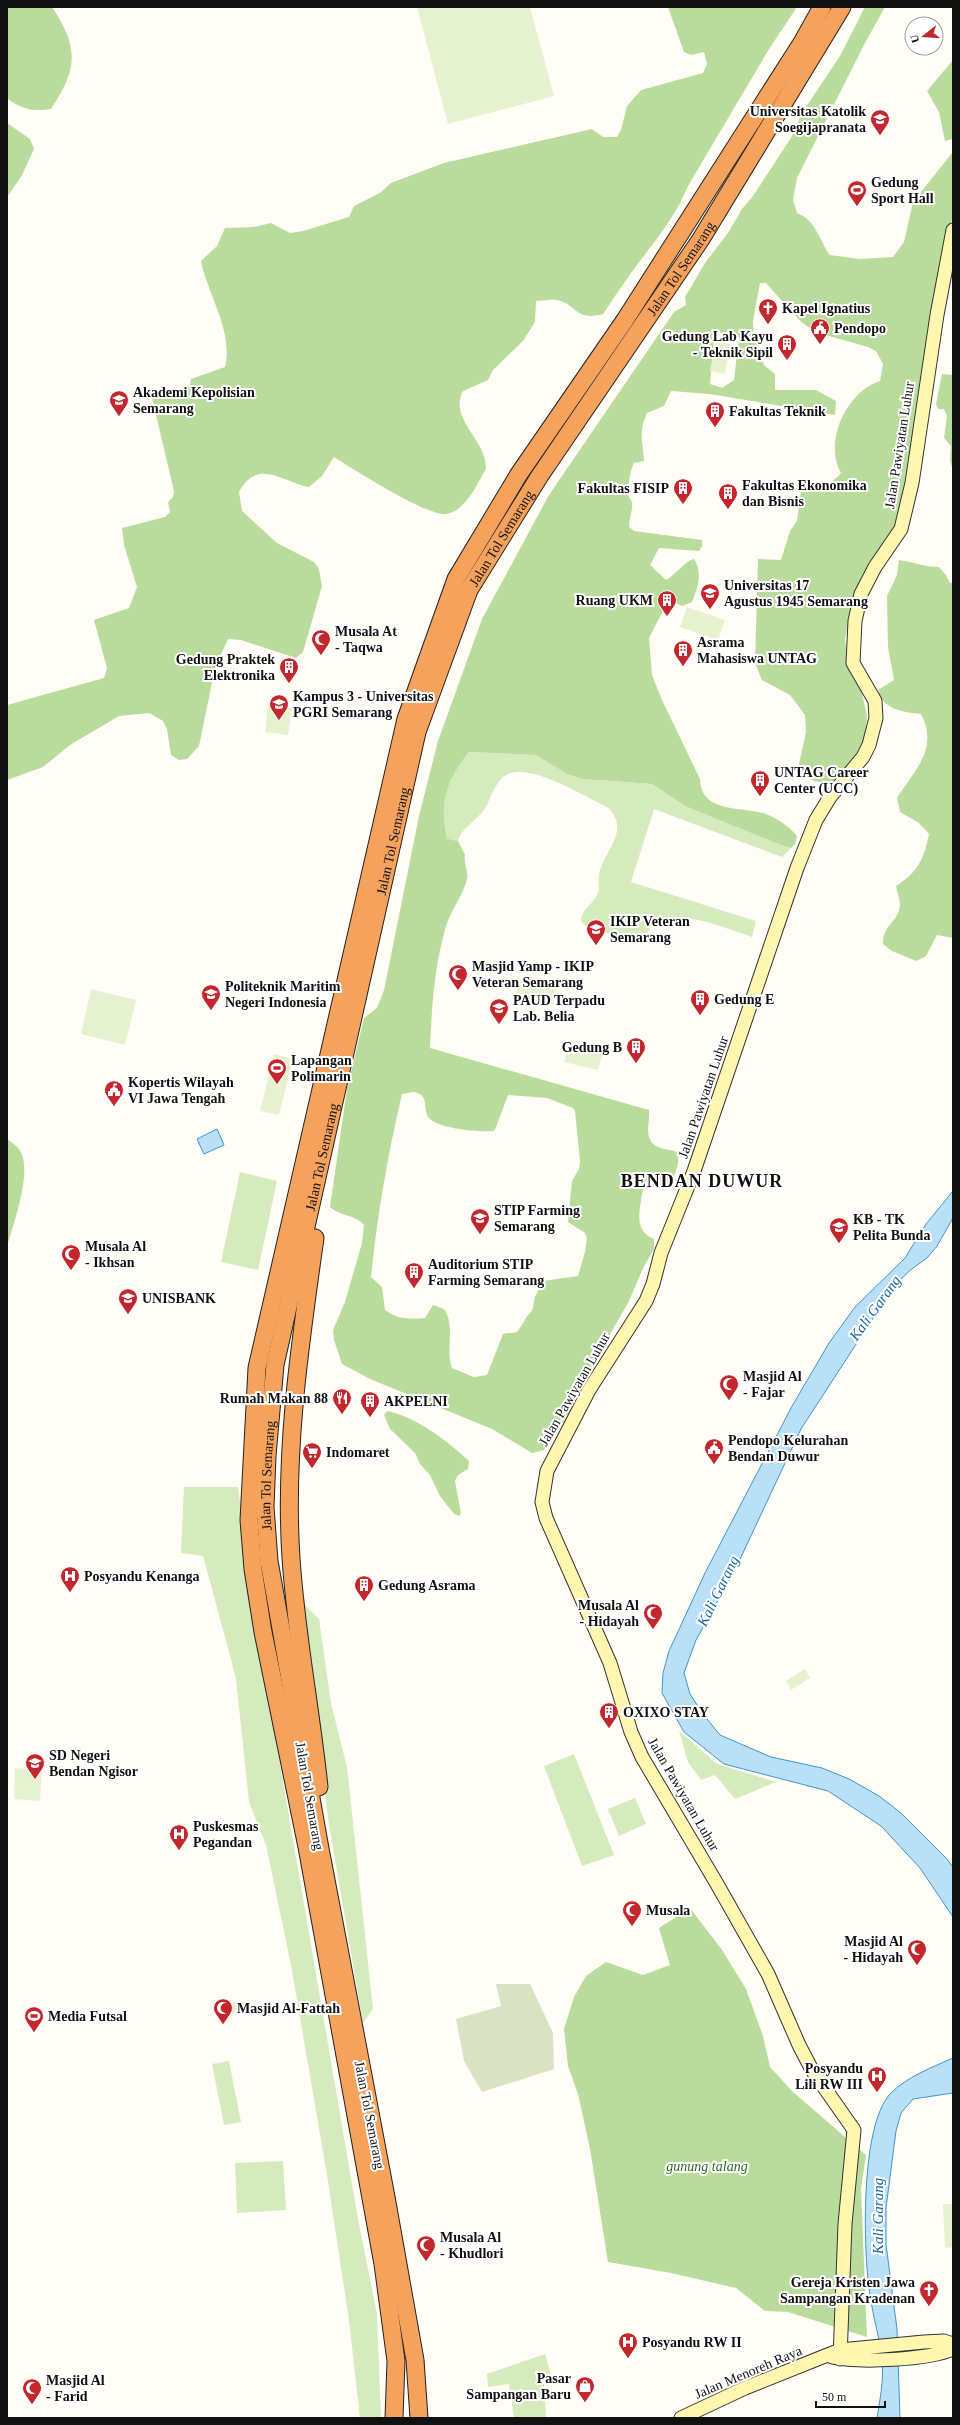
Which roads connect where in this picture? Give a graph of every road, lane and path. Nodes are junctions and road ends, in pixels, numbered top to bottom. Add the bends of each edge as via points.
1 (822, 7) edge
2 (842, 7) edge
3 (953, 230) edge
4 (329, 1133) junction
5 (334, 1923) junction
6 (953, 2344) edge
7 (953, 2349) edge
8 (842, 2355) junction
9 (394, 2418) edge
10 (419, 2418) edge
11 (680, 2418) edge

1 - 9 highway, Jalan Tol Semarang via 803,42 625,320 519,474 456,579 406,720 257,1368 249,1520 253,1569 383,2264 396,2361
2 - 4 highway, Jalan Tol Semarang via 701,238 539,476 470,590 417,732
3 - 8 main road, Jalan Pawiyatan Luhur via 936,322 912,483 901,529 861,594 855,621 853,663 875,701 876,718 869,745 816,820 797,868 694,1171 661,1253 654,1284 589,1390 547,1471 542,1495 546,1518 600,1638 631,1732 642,1757 768,1974 798,2045 812,2070 854,2130 845,2224
4 - 5 highway via 296,1379 290,1500 291,1558 318,1770
4 - 5 highway, Jalan Tol Semarang via 275,1365 265,1508 269,1561
5 - 10 highway, Jalan Tol Semarang via 413,2352
6 - 8 main road via 944,2341 924,2342
7 - 8 main road via 925,2355
8 - 11 main road, Jalan Menoreh Raya via 745,2388

